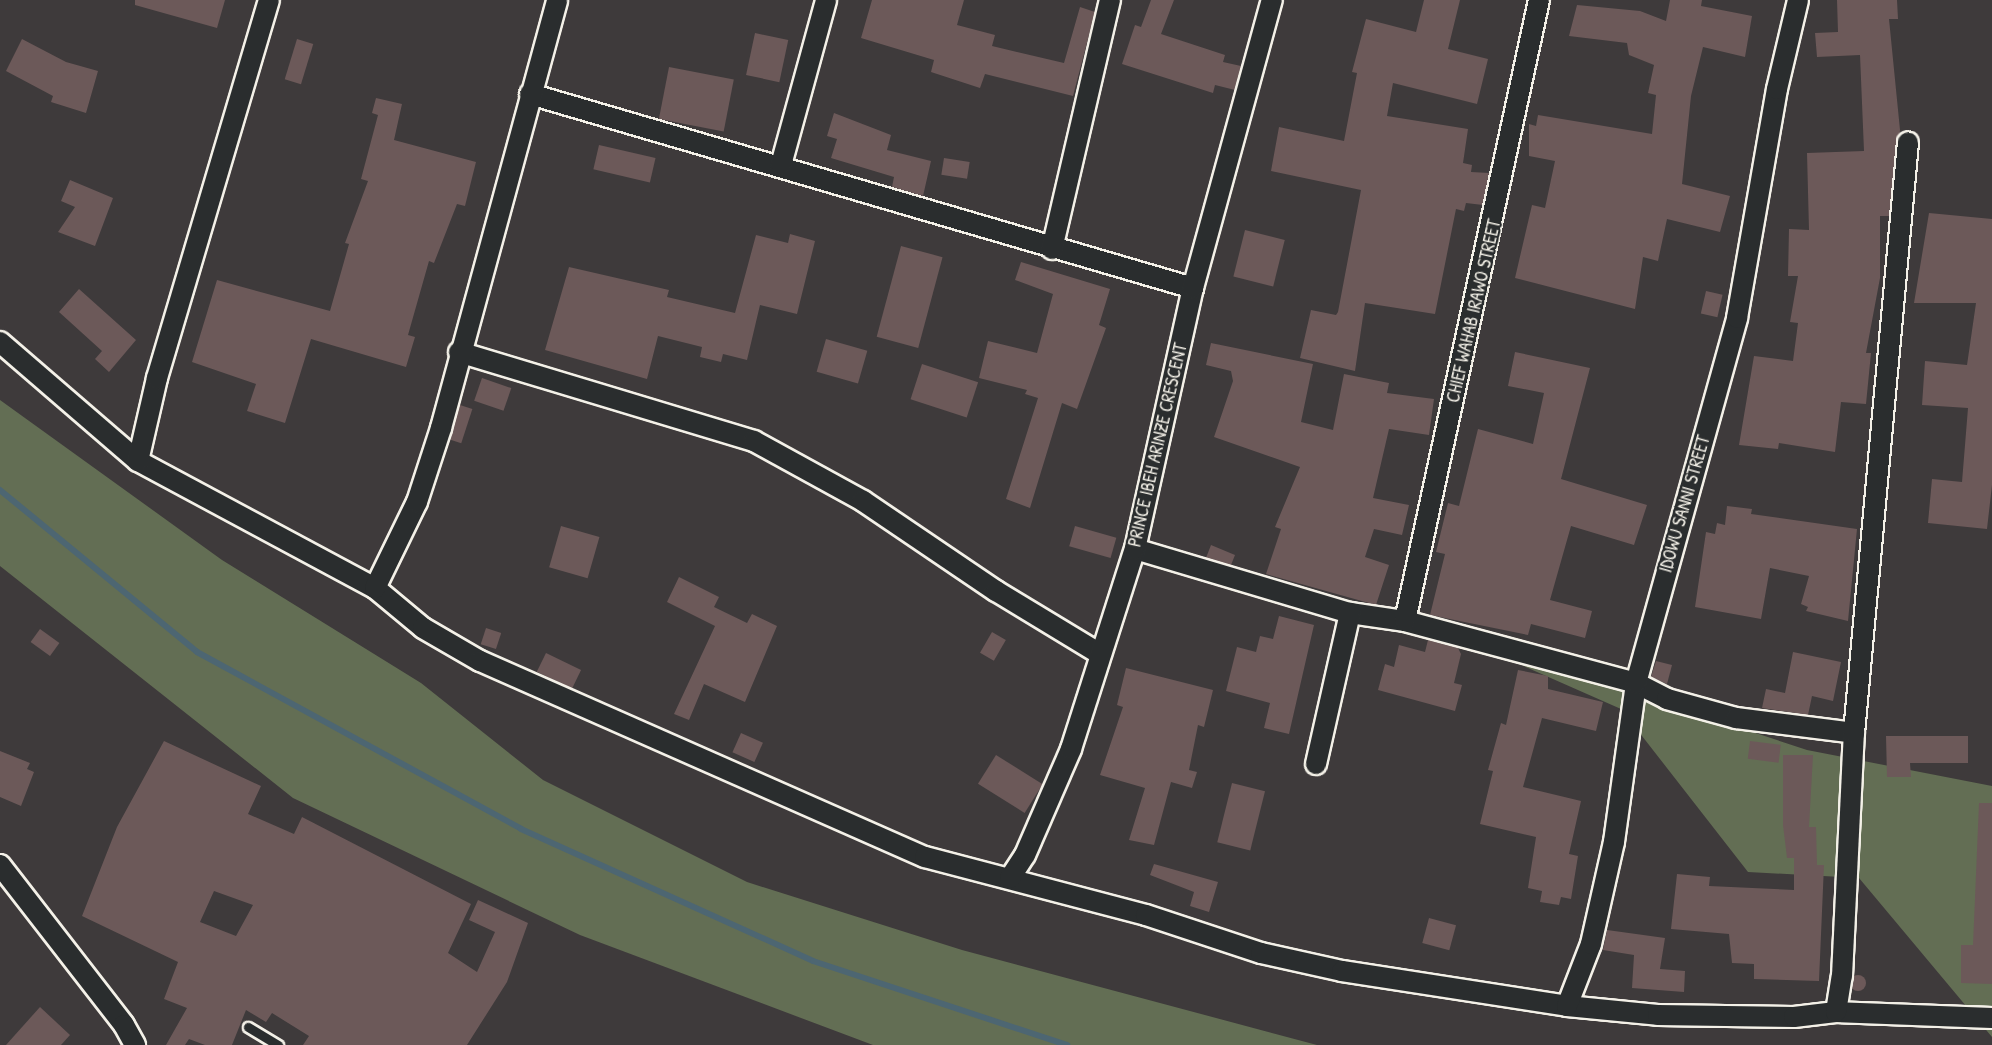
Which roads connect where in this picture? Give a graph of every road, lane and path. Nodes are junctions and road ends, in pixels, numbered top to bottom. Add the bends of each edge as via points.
1 (269, 0) edge
2 (557, 0) edge
3 (826, 0) edge
4 (1110, 0) edge
5 (1272, 0) edge
6 (1539, 0) edge
7 (1798, 0) edge
8 (530, 94) junction
9 (1908, 142) dead end
10 (781, 165) junction
11 (1052, 249) junction
12 (1193, 288) junction
13 (0, 342) edge
14 (459, 352) junction
15 (138, 460) junction
16 (1135, 549) junction
17 (375, 588) junction
18 (1350, 613) junction
19 (1405, 621) junction
20 (1100, 654) junction
21 (1636, 683) junction
22 (1854, 733) junction
23 (1316, 764) dead end
24 (0, 865) edge
25 (1010, 878) junction
26 (1568, 1006) junction
27 (1836, 1012) junction
28 (1992, 1018) edge
29 (248, 1027) dead end
30 (135, 1045) edge
31 (278, 1045) edge

1 - 15 street via 157,378
2 - 8 street
3 - 10 street
4 - 11 street
5 - 12 street, PRINCE IBEH ARINZE CRESCENT
6 - 19 street, CHIEF WAHAB IRAWO STREET
7 - 21 street, IDOWU SANNI STREET via 1777,89 1737,318
8 - 10 street
8 - 14 street
9 - 22 street
10 - 11 street
11 - 12 street
12 - 16 street, PRINCE IBEH ARINZE CRESCENT
13 - 15 street
14 - 17 street via 417,502
14 - 20 street via 754,441 863,501 996,591
15 - 17 street
16 - 18 street
16 - 20 street, PRINCE IBEH ARINZE CRESCENT
17 - 25 street via 423,628 480,661 926,857
18 - 19 street
18 - 23 street
19 - 21 street
20 - 25 street, PRINCE IBEH ARINZE CRESCENT via 1071,749 1025,855
21 - 22 street via 1667,699 1736,718
21 - 26 street, IDOWU SANNI STREET via 1614,842 1591,944
22 - 27 street via 1842,976
24 - 30 street via 124,1025
25 - 26 street via 1261,953 1342,971
26 - 27 street via 1749,1018
27 - 28 street
29 - 31 lane

